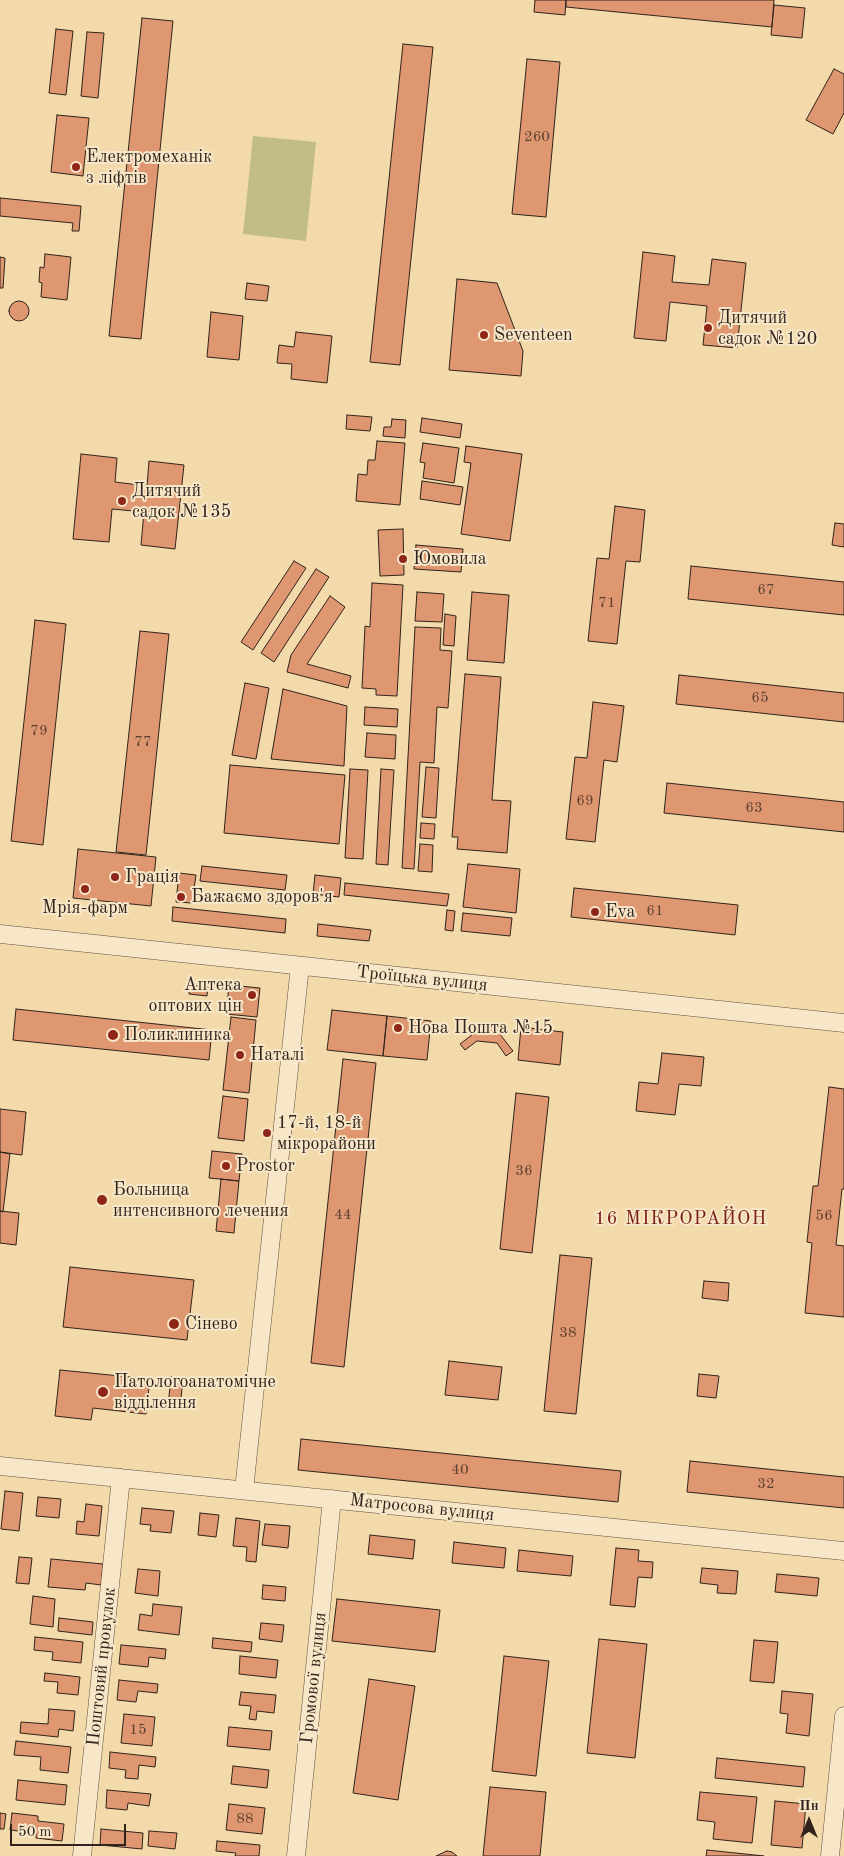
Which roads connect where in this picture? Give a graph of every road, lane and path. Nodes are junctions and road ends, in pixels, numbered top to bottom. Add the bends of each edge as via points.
1 (0, 934) edge
2 (300, 966) junction
3 (844, 1023) edge
4 (0, 1466) edge
5 (121, 1478) junction
6 (244, 1490) junction
7 (332, 1499) junction
8 (844, 1551) edge
9 (844, 1716) edge
10 (82, 1856) edge
11 (296, 1856) edge
12 (830, 1856) edge

1 - 2 street, Троїцька вулиця
2 - 3 street, Троїцька вулиця
2 - 6 street
4 - 5 street, Матросова вулиця
5 - 6 street, Матросова вулиця
5 - 10 street, Поштовий провулок
6 - 7 street, Матросова вулиця
7 - 8 street, Матросова вулиця
7 - 11 street, Громової вулиця
9 - 12 street

